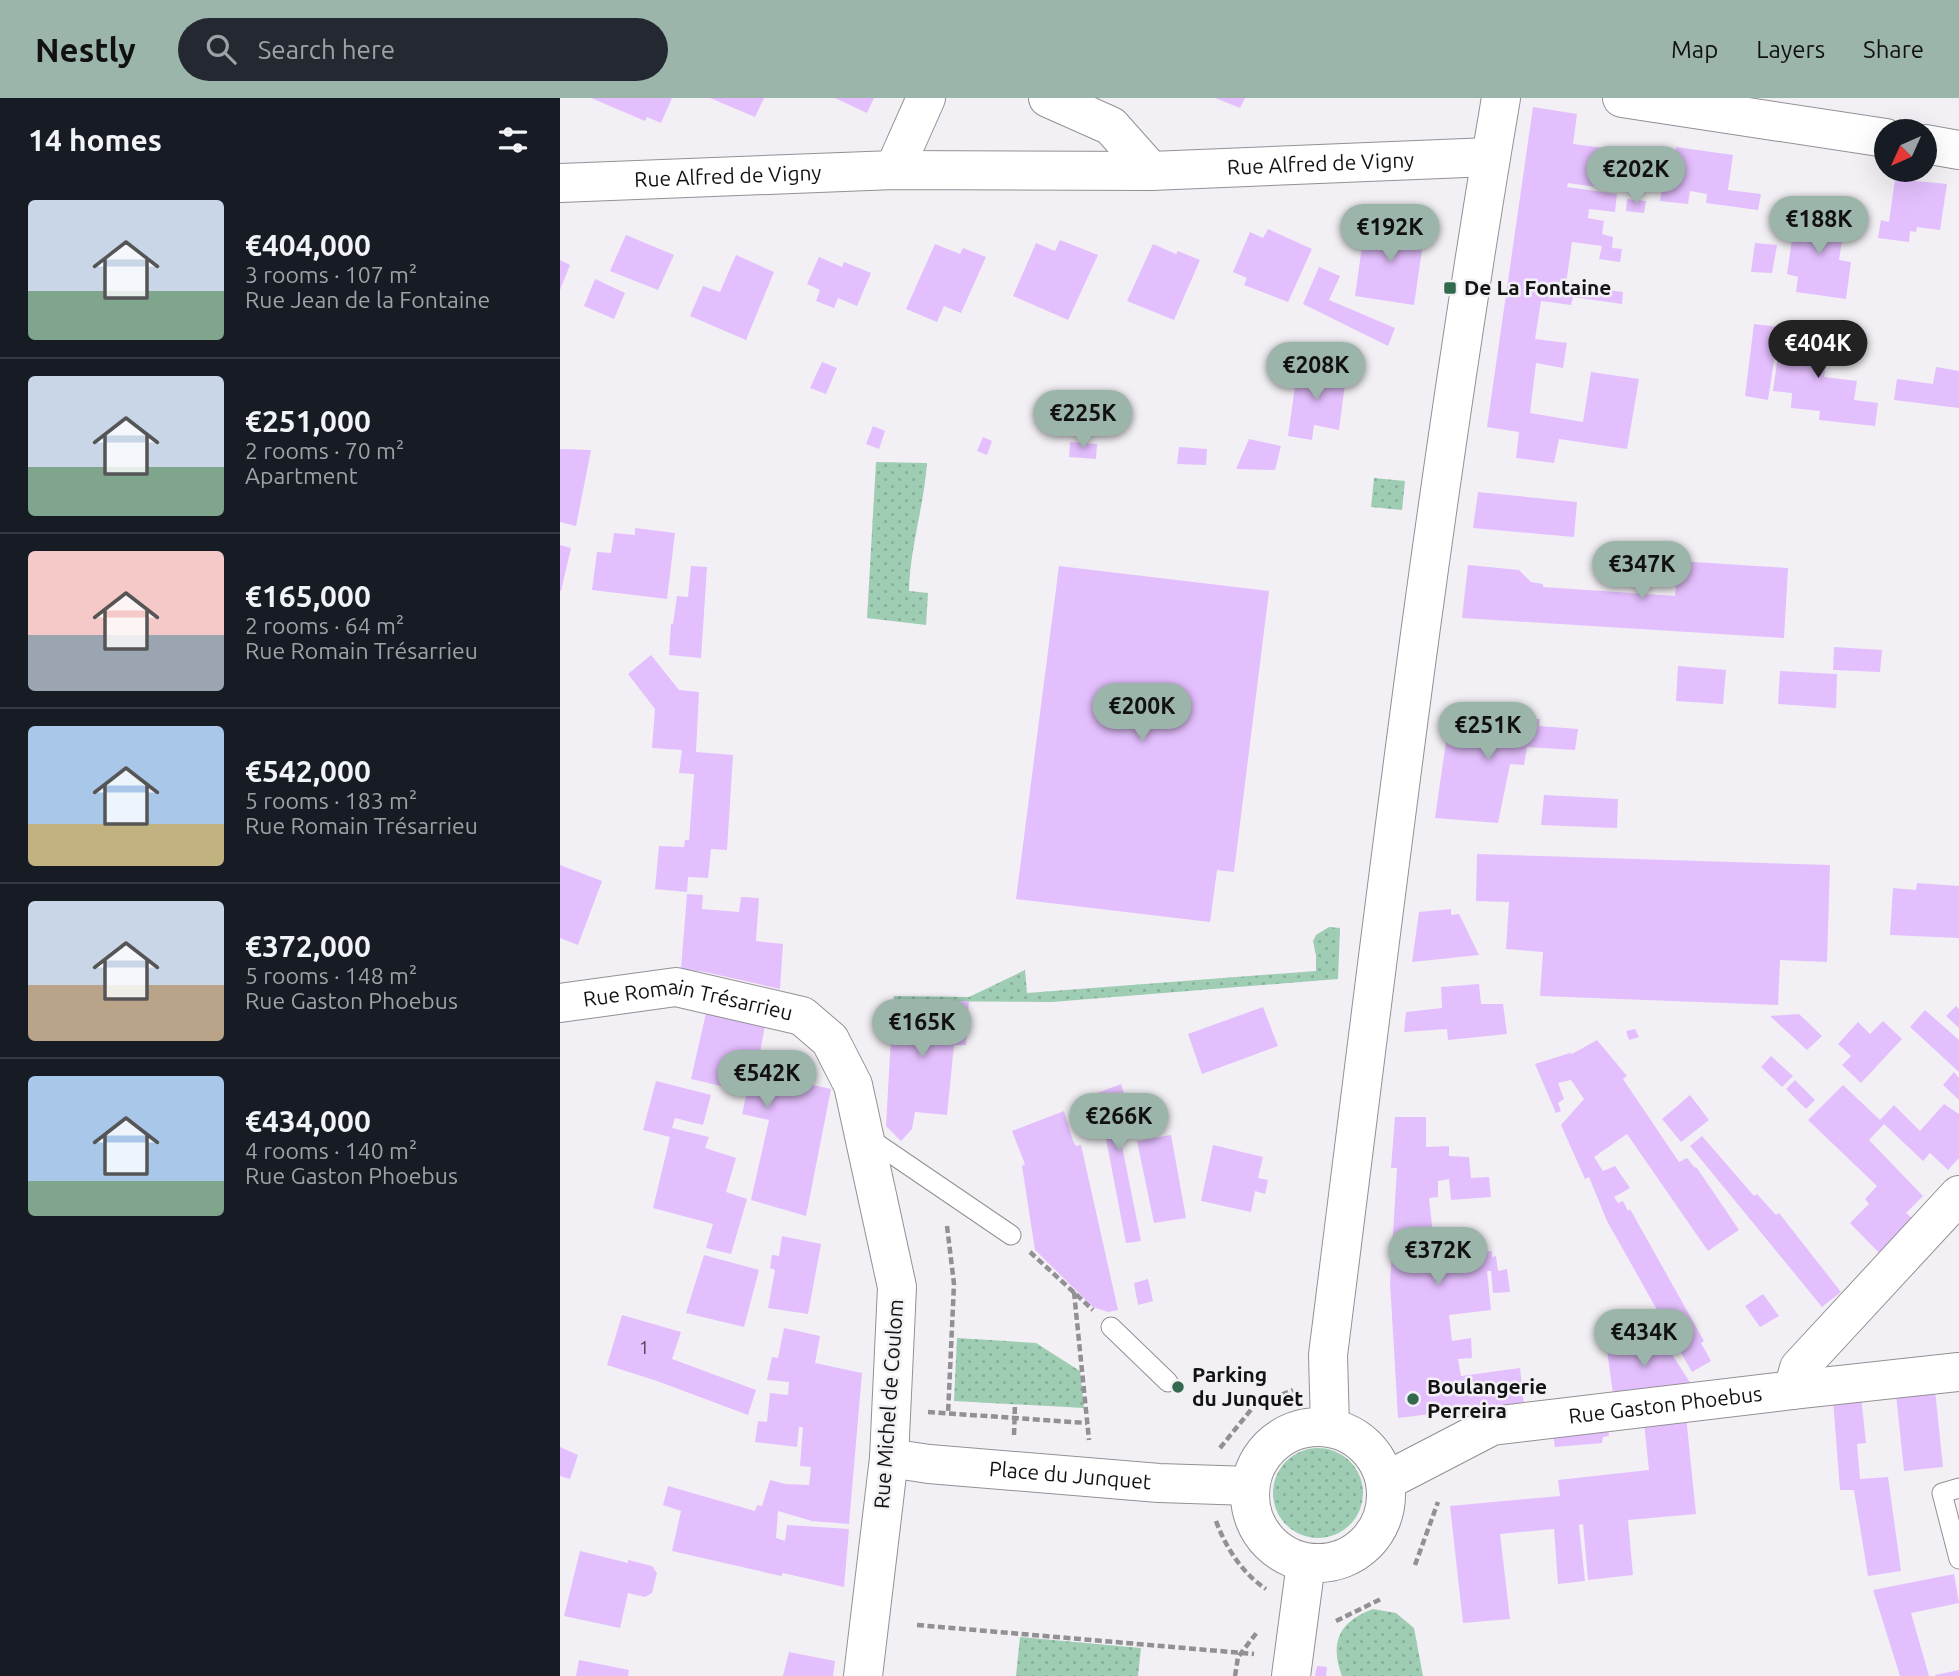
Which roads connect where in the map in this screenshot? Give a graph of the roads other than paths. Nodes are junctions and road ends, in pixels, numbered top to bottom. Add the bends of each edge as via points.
1 (926, 98) edge
2 (1048, 98) edge
3 (1501, 98) edge
4 (1622, 98) edge
5 (1694, 103) edge
6 (1874, 136) edge
7 (1937, 146) edge
8 (1959, 150) edge
9 (1490, 158) junction
10 (894, 170) junction
11 (1152, 171) junction
12 (560, 184) edge
13 (560, 1003) edge
14 (863, 1134) junction
15 (1959, 1195) edge
16 (1011, 1235) road end
17 (1111, 1327) road end
18 (1959, 1372) edge
19 (1168, 1382) dead end
20 (1793, 1390) junction
21 (1330, 1427) junction
22 (889, 1458) junction
23 (1386, 1481) junction
24 (1250, 1486) junction
25 (1959, 1488) edge
26 (1959, 1559) edge
27 (1306, 1563) junction
28 (863, 1676) edge
29 (1292, 1676) edge

1 - 10 street
2 - 11 street via 1111,126
3 - 9 street
4 - 5 street
5 - 6 street
7 - 8 street
9 - 11 street, Rue Alfred de Vigny
9 - 21 street via 1387,877 1328,1356
10 - 11 street, Rue Alfred de Vigny
10 - 12 street, Rue Alfred de Vigny
13 - 14 street, Rue Romain Trésarrieu via 676,987 802,1016 830,1040 853,1085
14 - 16 lane
14 - 22 street, Rue Michel de Coulom via 897,1287
15 - 20 street via 1799,1368
17 - 19 lane
18 - 20 street, Rue Gaston Phoebus
20 - 23 street, Rue Gaston Phoebus via 1492,1426
21 - 23 street via 1366,1445
21 - 24 street via 1287,1433 1269,1446 1256,1464
22 - 24 street, Place du Junquet via 1159,1483
22 - 28 street, Rue Michel de Coulom
23 - 27 street via 1387,1501 1373,1537 1343,1559
24 - 27 street via 1257,1526 1270,1543
25 - 26 lane via 1942,1493
27 - 29 street

